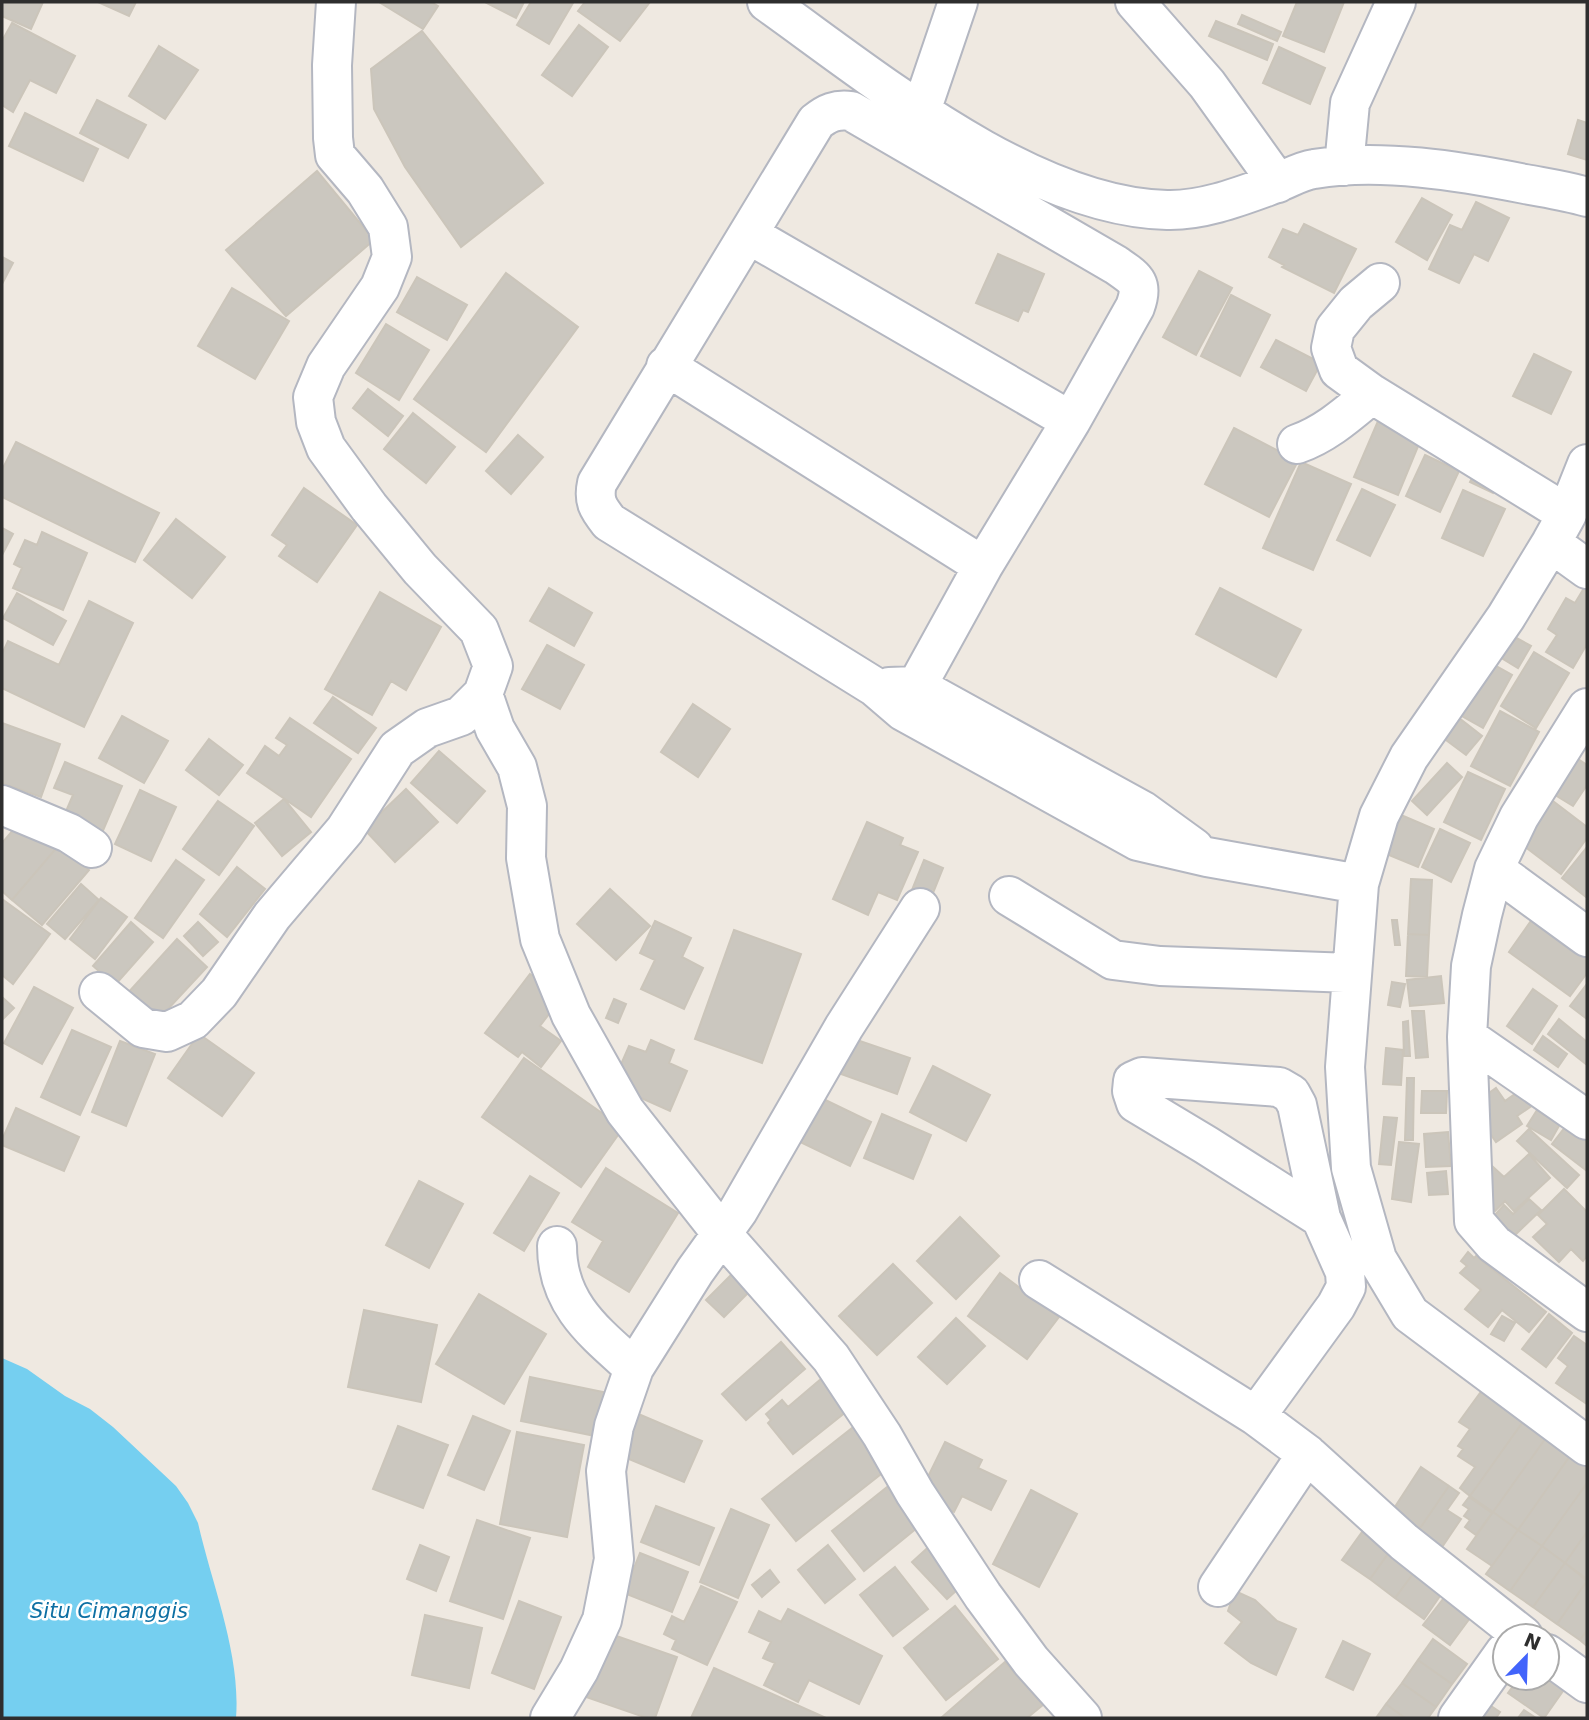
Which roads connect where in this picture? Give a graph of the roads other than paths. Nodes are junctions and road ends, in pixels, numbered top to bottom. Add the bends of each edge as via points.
1 (336, 2) edge
2 (767, 2) edge
3 (958, 2) edge
4 (1135, 2) edge
5 (1396, 2) edge
6 (921, 111) junction
7 (1344, 166) junction
8 (1278, 183) junction
9 (1587, 197) edge
10 (748, 233) junction
11 (1380, 282) dead end
12 (666, 366) junction
13 (1372, 394) junction
14 (1071, 421) junction
15 (1297, 444) dead end
16 (1587, 464) edge
17 (1559, 529) junction
18 (983, 566) junction
19 (1587, 569) edge
20 (483, 694) junction
21 (898, 695) junction
22 (1587, 708) edge
23 (1577, 749) edge
24 (2, 806) edge
25 (92, 848) dead end
26 (1494, 869) junction
27 (1359, 884) junction
28 (1009, 895) dead end
29 (920, 908) dead end
30 (1587, 937) edge
31 (1351, 973) junction
32 (99, 992) dead end
33 (1467, 1037) junction
34 (1587, 1120) edge
35 (1351, 1168) junction
36 (1312, 1169) junction
37 (1321, 1218) junction
38 (722, 1234) junction
39 (557, 1246) dead end
40 (1039, 1280) dead end
41 (1587, 1312) edge
42 (634, 1368) junction
43 (1256, 1416) junction
44 (1587, 1446) edge
45 (1307, 1454) junction
46 (1218, 1587) dead end
47 (1498, 1622) edge
48 (1561, 1667) edge
49 (1491, 1679) edge
50 (1587, 1683) edge
51 (550, 1718) edge
52 (1082, 1718) edge
53 (1458, 1718) edge

1 - 20 street via 332,65 335,155 388,227 392,257 380,287 326,366 313,397 316,422 326,448 369,508 419,569 479,630 493,666
2 - 6 street
3 - 6 street
4 - 8 street via 1207,84
5 - 7 street via 1350,103
6 - 8 street via 1021,168 1122,206 1195,208
7 - 8 street via 1312,169
7 - 9 street via 1459,172
10 - 12 street
10 - 14 street
10 - 14 street via 816,122 826,114 851,111 1116,265 1138,282 1140,293
11 - 13 street via 1335,329 1331,348 1339,370
12 - 18 street
12 - 21 street via 597,483 598,509 610,522
13 - 15 street via 1327,429
13 - 17 street
14 - 18 street
16 - 17 street
17 - 19 street
17 - 27 street via 1506,617 1409,757 1380,816
18 - 21 street
20 - 32 street via 461,716 427,728 397,749 345,830 193,1020 167,1032 143,1028
20 - 38 street via 495,729 517,767 527,806 526,858 540,939 571,1015 625,1111
21 - 27 street via 1143,811 1208,857
22 - 23 street
23 - 26 street via 1519,817
24 - 25 street via 69,833
26 - 30 street
26 - 33 street via 1471,966
27 - 31 street
28 - 31 street via 1114,960
29 - 38 street
31 - 35 street via 1345,1067
33 - 34 street
33 - 41 street via 1474,1221 1494,1244
35 - 36 street
35 - 44 street via 1377,1259 1410,1314
36 - 37 street
36 - 37 street via 1297,1105 1291,1094 1279,1087 1142,1077 1133,1081 1136,1104
37 - 43 street via 1345,1272 1346,1287
38 - 42 street
38 - 52 street via 831,1358 984,1596 1031,1661
39 - 42 street via 559,1277 568,1296 600,1337
40 - 43 street
42 - 51 street via 614,1426 606,1471 614,1559 602,1620
43 - 45 street
45 - 46 street
45 - 47 street
48 - 50 street
49 - 53 street

